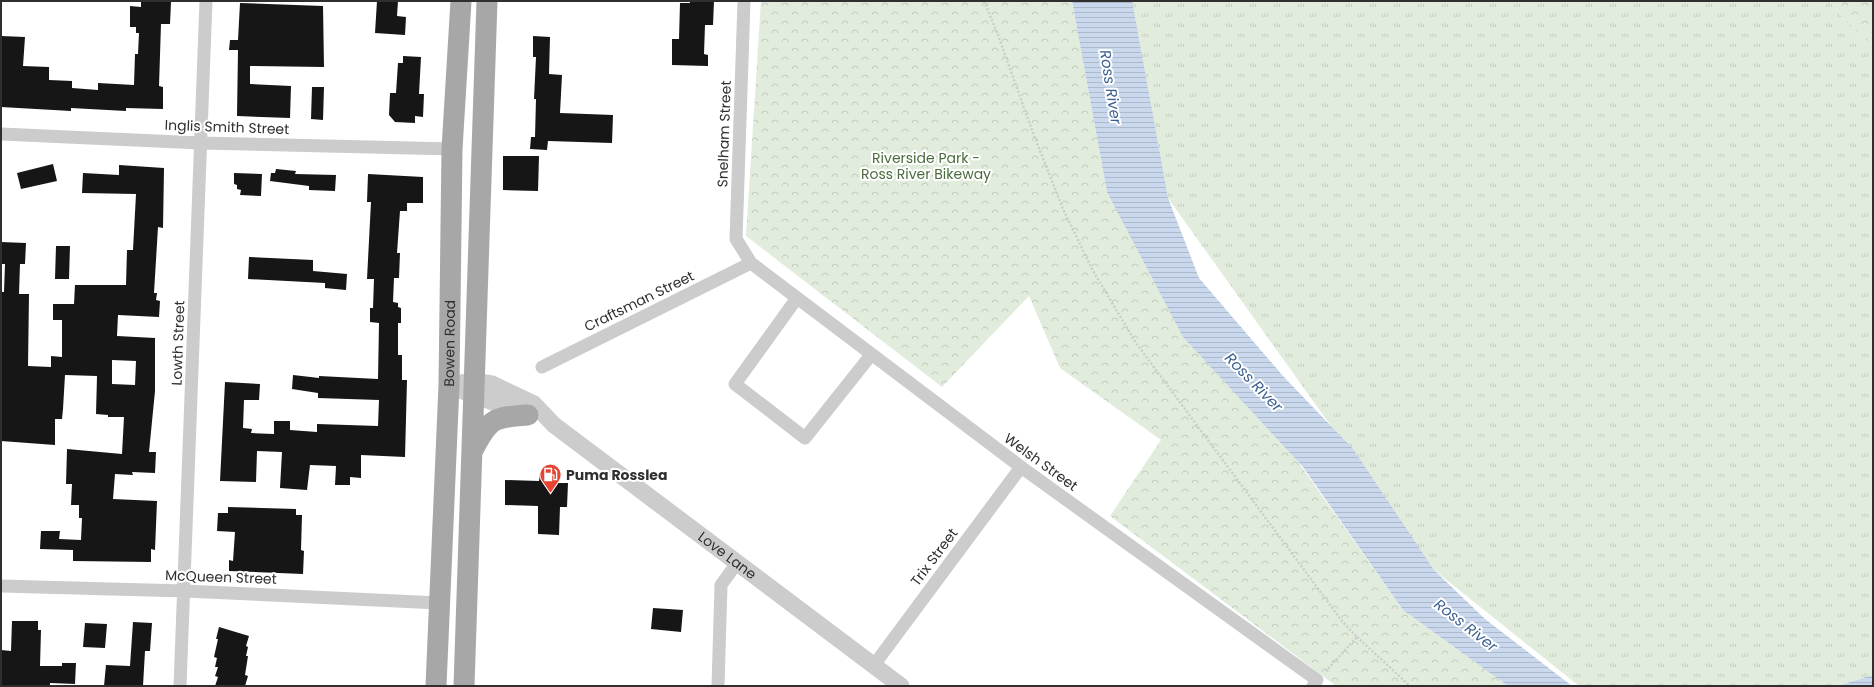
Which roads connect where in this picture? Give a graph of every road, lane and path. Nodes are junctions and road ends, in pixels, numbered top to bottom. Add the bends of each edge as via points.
1 (206, 1) edge
2 (461, 1) edge
3 (488, 1) edge
4 (744, 1) edge
5 (984, 1) edge
6 (1, 134) edge
7 (201, 143) junction
8 (452, 149) junction
9 (751, 263) junction
10 (796, 298) junction
11 (871, 354) junction
12 (542, 367) dead end
13 (449, 385) junction
14 (474, 388) junction
15 (528, 415) junction
16 (554, 425) junction
17 (471, 453) junction
18 (1021, 467) junction
19 (737, 563) junction
20 (1, 586) edge
21 (185, 591) junction
22 (439, 603) junction
23 (1357, 637) junction
24 (874, 665) junction
25 (1315, 683) edge
26 (180, 686) edge
27 (436, 686) edge
28 (464, 686) edge
29 (718, 686) edge
30 (902, 686) edge
31 (1410, 686) edge

1 - 7 street, Lowth Street
2 - 8 main road, Bowen Road
3 - 14 main road, Bowen Road
4 - 9 street, Snelham Street via 736,239
5 - 23 path via 1063,209 1096,276 1140,349 1332,608
6 - 7 street, Inglis Smith Street
7 - 8 street, Inglis Smith Street
7 - 21 street, Lowth Street
8 - 13 main road, Bowen Road
9 - 10 street, Welsh Street
9 - 12 street, Craftsman Street
10 - 11 street, Welsh Street
10 - 11 street via 735,384 798,433 805,438
11 - 18 street, Welsh Street
13 - 14 street, Love Lane
13 - 22 main road, Bowen Road
14 - 15 street, Love Lane via 496,402
14 - 16 street, Love Lane via 492,384 534,404
14 - 17 main road, Bowen Road
15 - 16 street, Love Lane
15 - 17 main road via 508,416 491,422
16 - 19 street, Love Lane
17 - 28 main road, Bowen Road
18 - 24 street, Trix Street
18 - 25 street, Welsh Street
19 - 24 street, Love Lane
19 - 29 street via 721,584
20 - 21 street, McQueen Street
21 - 22 street, McQueen Street
21 - 26 street, Lowth Street
22 - 27 main road, Bowen Road
23 - 25 path
23 - 31 path
24 - 30 street, Love Lane

